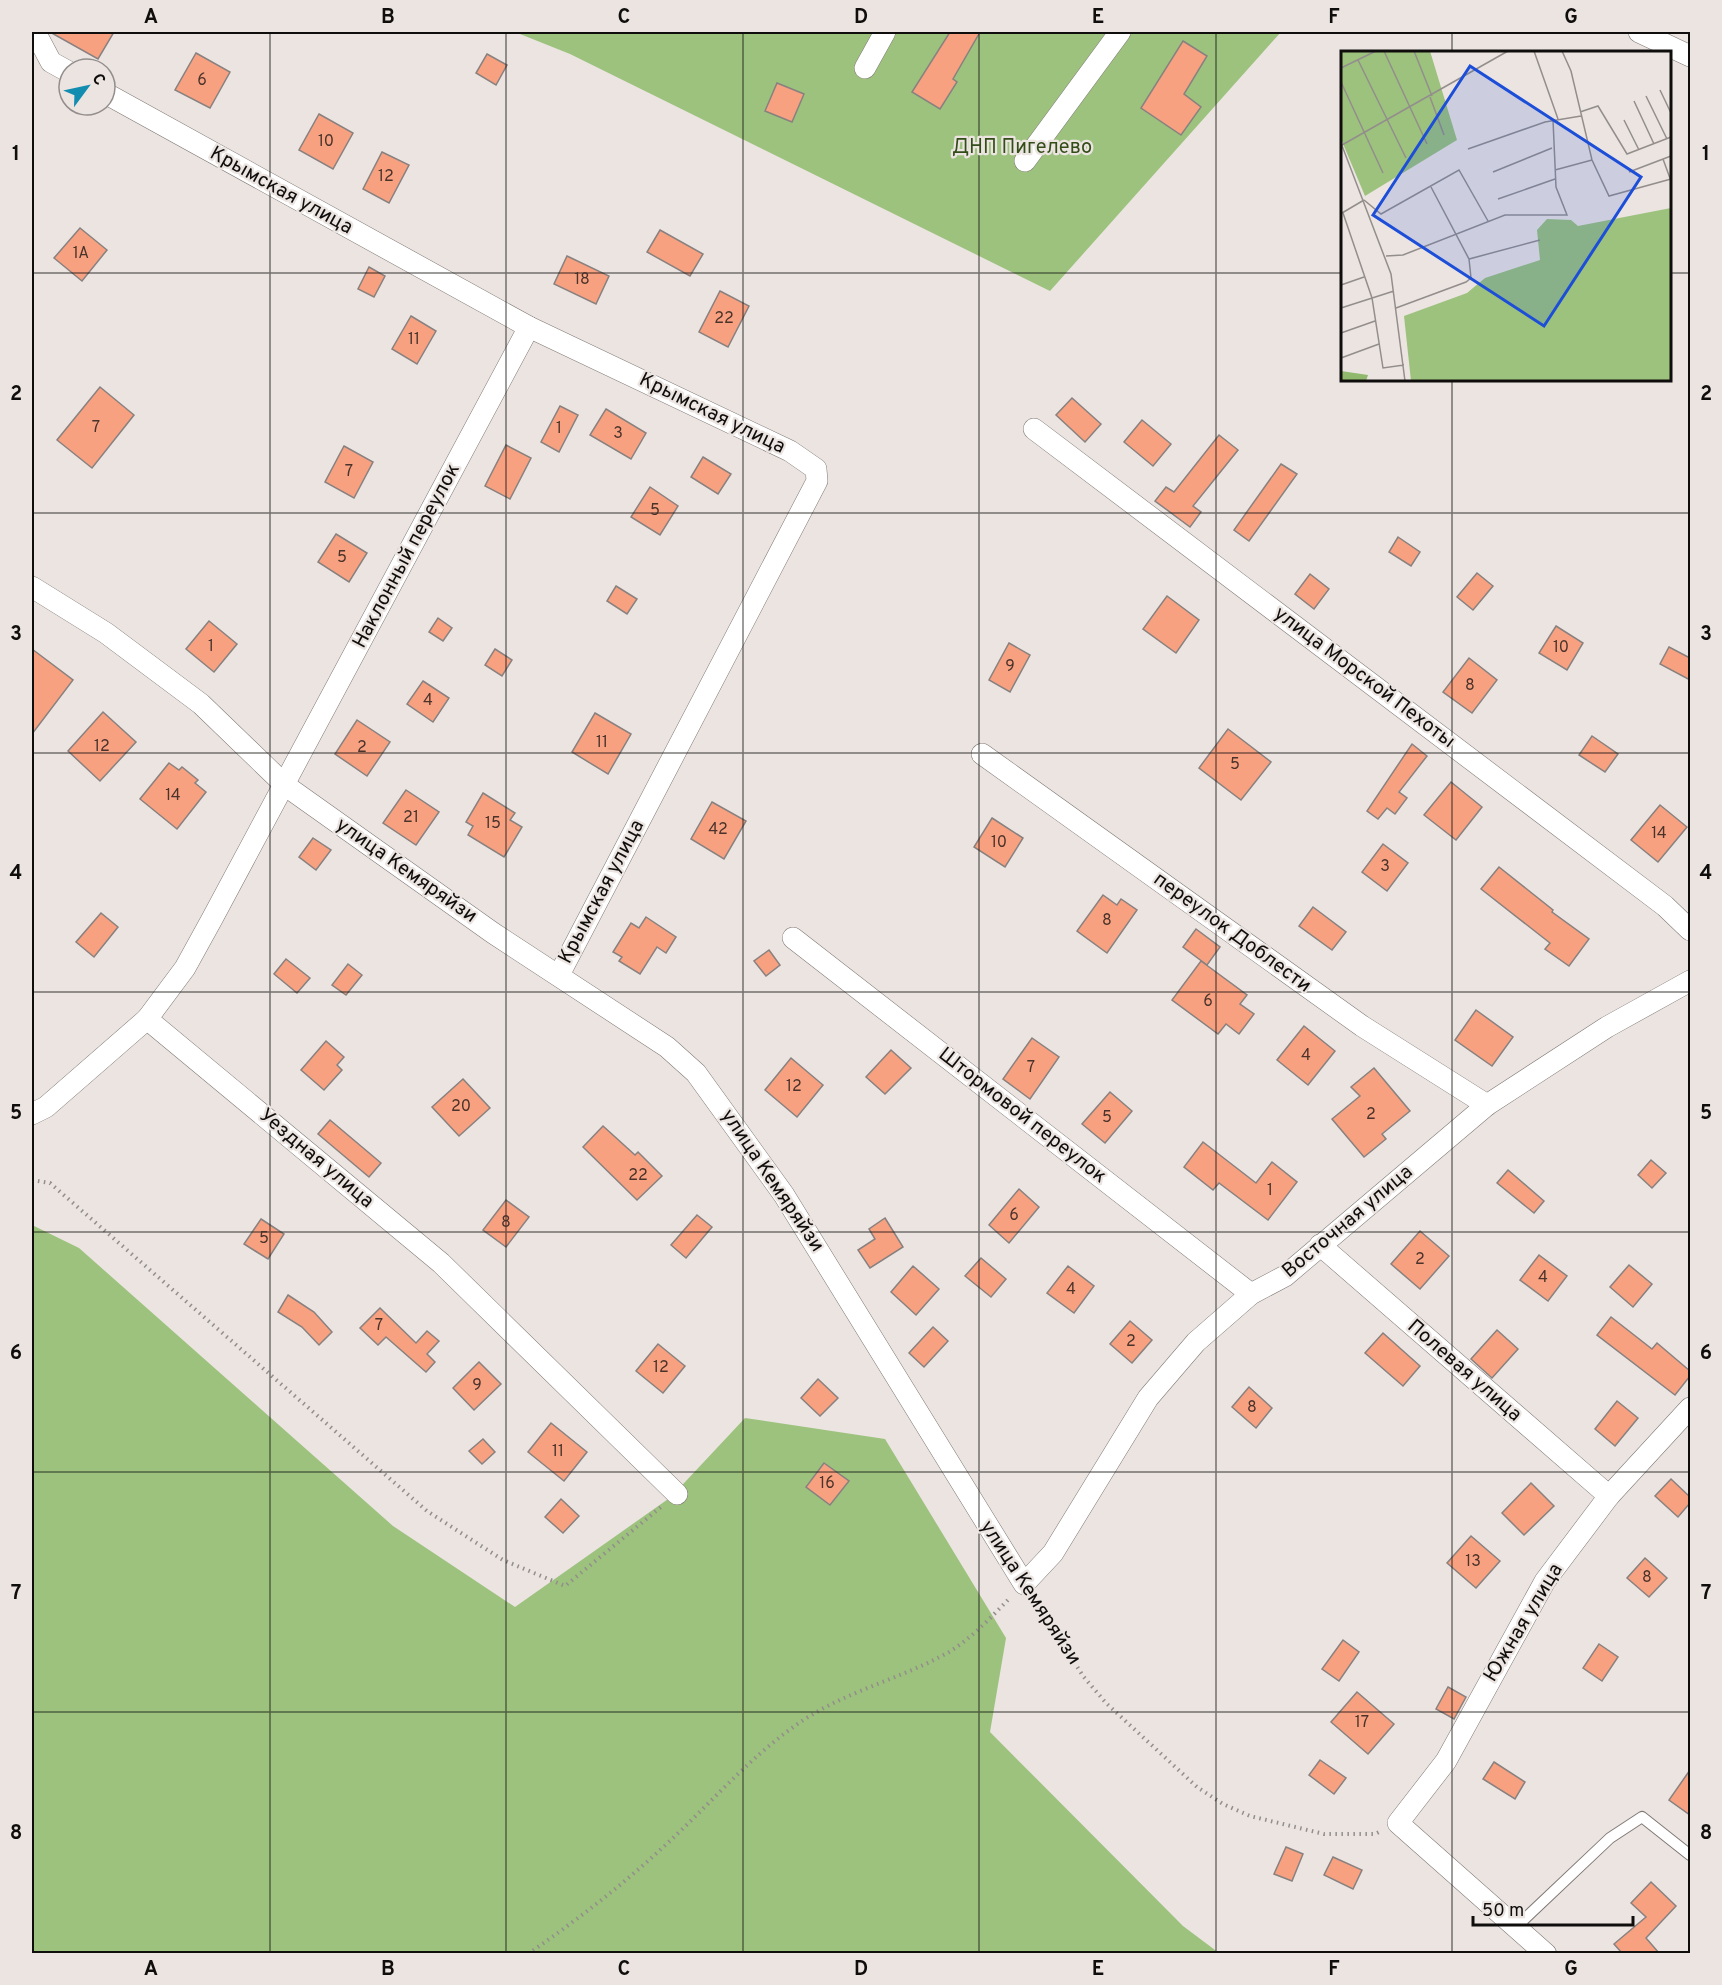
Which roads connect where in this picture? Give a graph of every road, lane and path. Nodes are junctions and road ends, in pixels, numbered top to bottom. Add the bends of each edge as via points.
1 (35, 32) edge
2 (885, 32) edge
3 (1120, 32) edge
4 (1639, 32) edge
5 (1690, 56) edge
6 (57, 65) edge
7 (865, 68) dead end
8 (117, 100) edge
9 (1025, 161) dead end
10 (529, 327) junction
11 (1034, 429) dead end
12 (32, 587) edge
13 (982, 754) dead end
14 (286, 786) junction
15 (1690, 930) edge
16 (793, 938) dead end
17 (559, 975) junction
18 (1690, 981) edge
19 (147, 1019) junction
20 (1487, 1105) junction
21 (32, 1114) edge
22 (32, 1180) edge
23 (1320, 1245) junction
24 (1251, 1294) junction
25 (1690, 1408) edge
26 (677, 1494) joint
27 (1609, 1496) junction
28 (1024, 1584) junction
29 (1398, 1823) junction
30 (1690, 1855) edge
31 (1517, 1926) junction
32 (528, 1953) edge
33 (1546, 1953) edge

1 - 6 street via 51,62
2 - 7 street
3 - 9 street
4 - 5 street
8 - 10 street, Крымская улица
10 - 14 street, Наклонный переулок
10 - 17 street, Крымская улица via 790,451 816,469 817,481
11 - 15 street, улица Морской Пехоты via 1665,906
12 - 14 street, улица Кемяряйзи via 106,633 201,704
13 - 20 street, переулок Доблести via 1362,1026
14 - 17 street, улица Кемяряйзи
14 - 19 street via 186,968
16 - 24 street, Штормовой переулок
17 - 28 street, улица Кемяряйзи via 668,1047 720,1102 784,1195
18 - 20 street, Восточная улица via 1608,1027
19 - 21 street via 46,1107
19 - 26 street, Уездная улица via 441,1263
20 - 23 street, Восточная улица
22 - 26 path via 50,1183 426,1511 502,1560 565,1587
23 - 24 street, Восточная улица via 1285,1276
23 - 27 street, Полевая улица
24 - 28 street, Восточная улица via 1196,1342 1148,1398 1053,1553
25 - 27 street, Южная улица
27 - 29 street, Южная улица via 1545,1581 1446,1761
28 - 29 path, улица Кемяряйзи via 1083,1676 1106,1702 1197,1787 1223,1804 1250,1816 1324,1834 1375,1834
28 - 32 path via 969,1639 947,1653 804,1720 744,1768 660,1851
29 - 31 street
30 - 31 lane via 1642,1817 1610,1838
31 - 33 street

